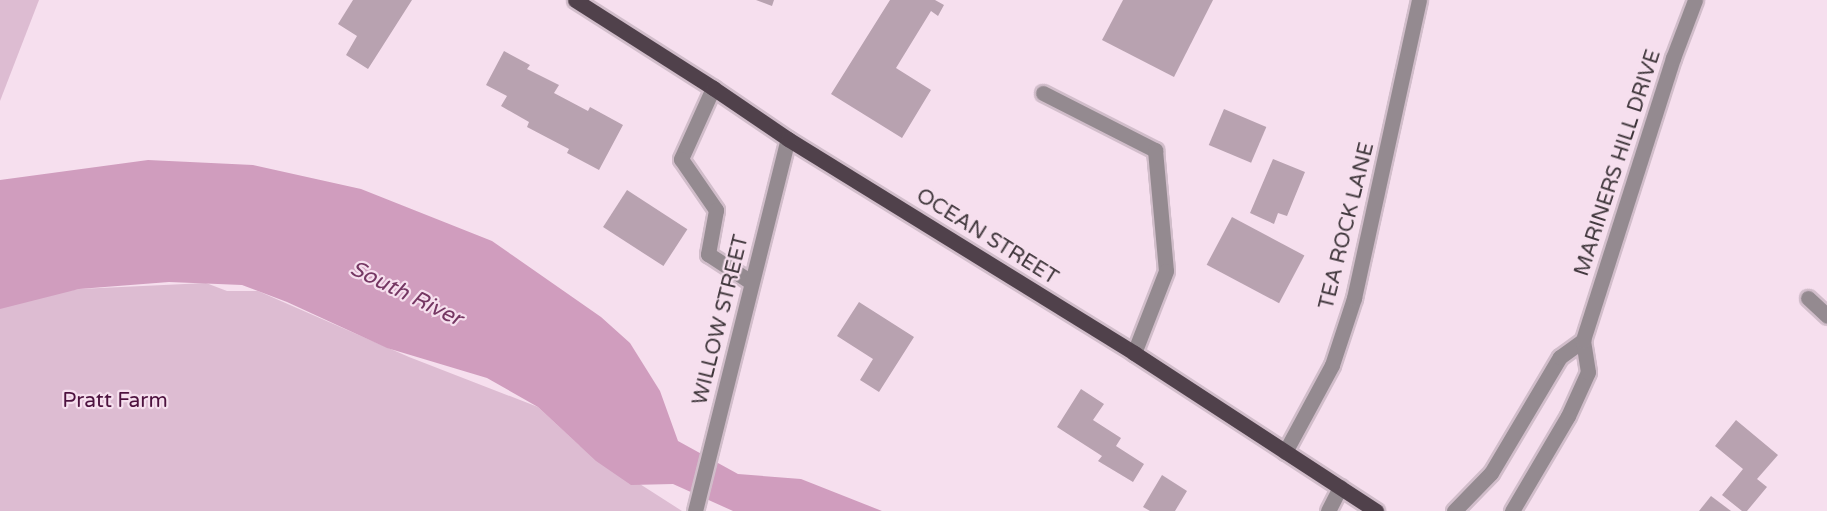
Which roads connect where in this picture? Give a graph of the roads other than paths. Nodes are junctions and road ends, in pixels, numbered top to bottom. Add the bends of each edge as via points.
1 (575, 0) edge
2 (1419, 0) edge
3 (1695, 0) edge
4 (713, 88) junction
5 (1043, 93) dead end
6 (788, 139) junction
7 (751, 282) junction
8 (1808, 298) dead end
9 (1827, 316) edge
10 (1583, 340) junction
11 (1134, 353) junction
12 (1285, 452) junction
13 (1340, 487) junction
14 (695, 511) edge
15 (1328, 511) edge
16 (1376, 511) edge
17 (1454, 511) edge
18 (1512, 511) edge

1 - 4 main road, OCEAN STREET
2 - 12 street, TEA ROCK LANE via 1354,298 1332,366
3 - 10 street, MARINERS HILL DRIVE
4 - 6 main road, OCEAN STREET
4 - 7 street via 681,159 716,210 708,254
5 - 11 street via 1155,150 1166,271
6 - 7 street, WILLOW STREET
6 - 11 main road, OCEAN STREET
7 - 14 street, WILLOW STREET
8 - 9 street
10 - 17 street via 1560,357 1491,473
10 - 18 street, MARINERS HILL DRIVE via 1588,372 1568,416
11 - 12 main road, OCEAN STREET
12 - 13 main road, OCEAN STREET
13 - 15 street
13 - 16 main road, OCEAN STREET

